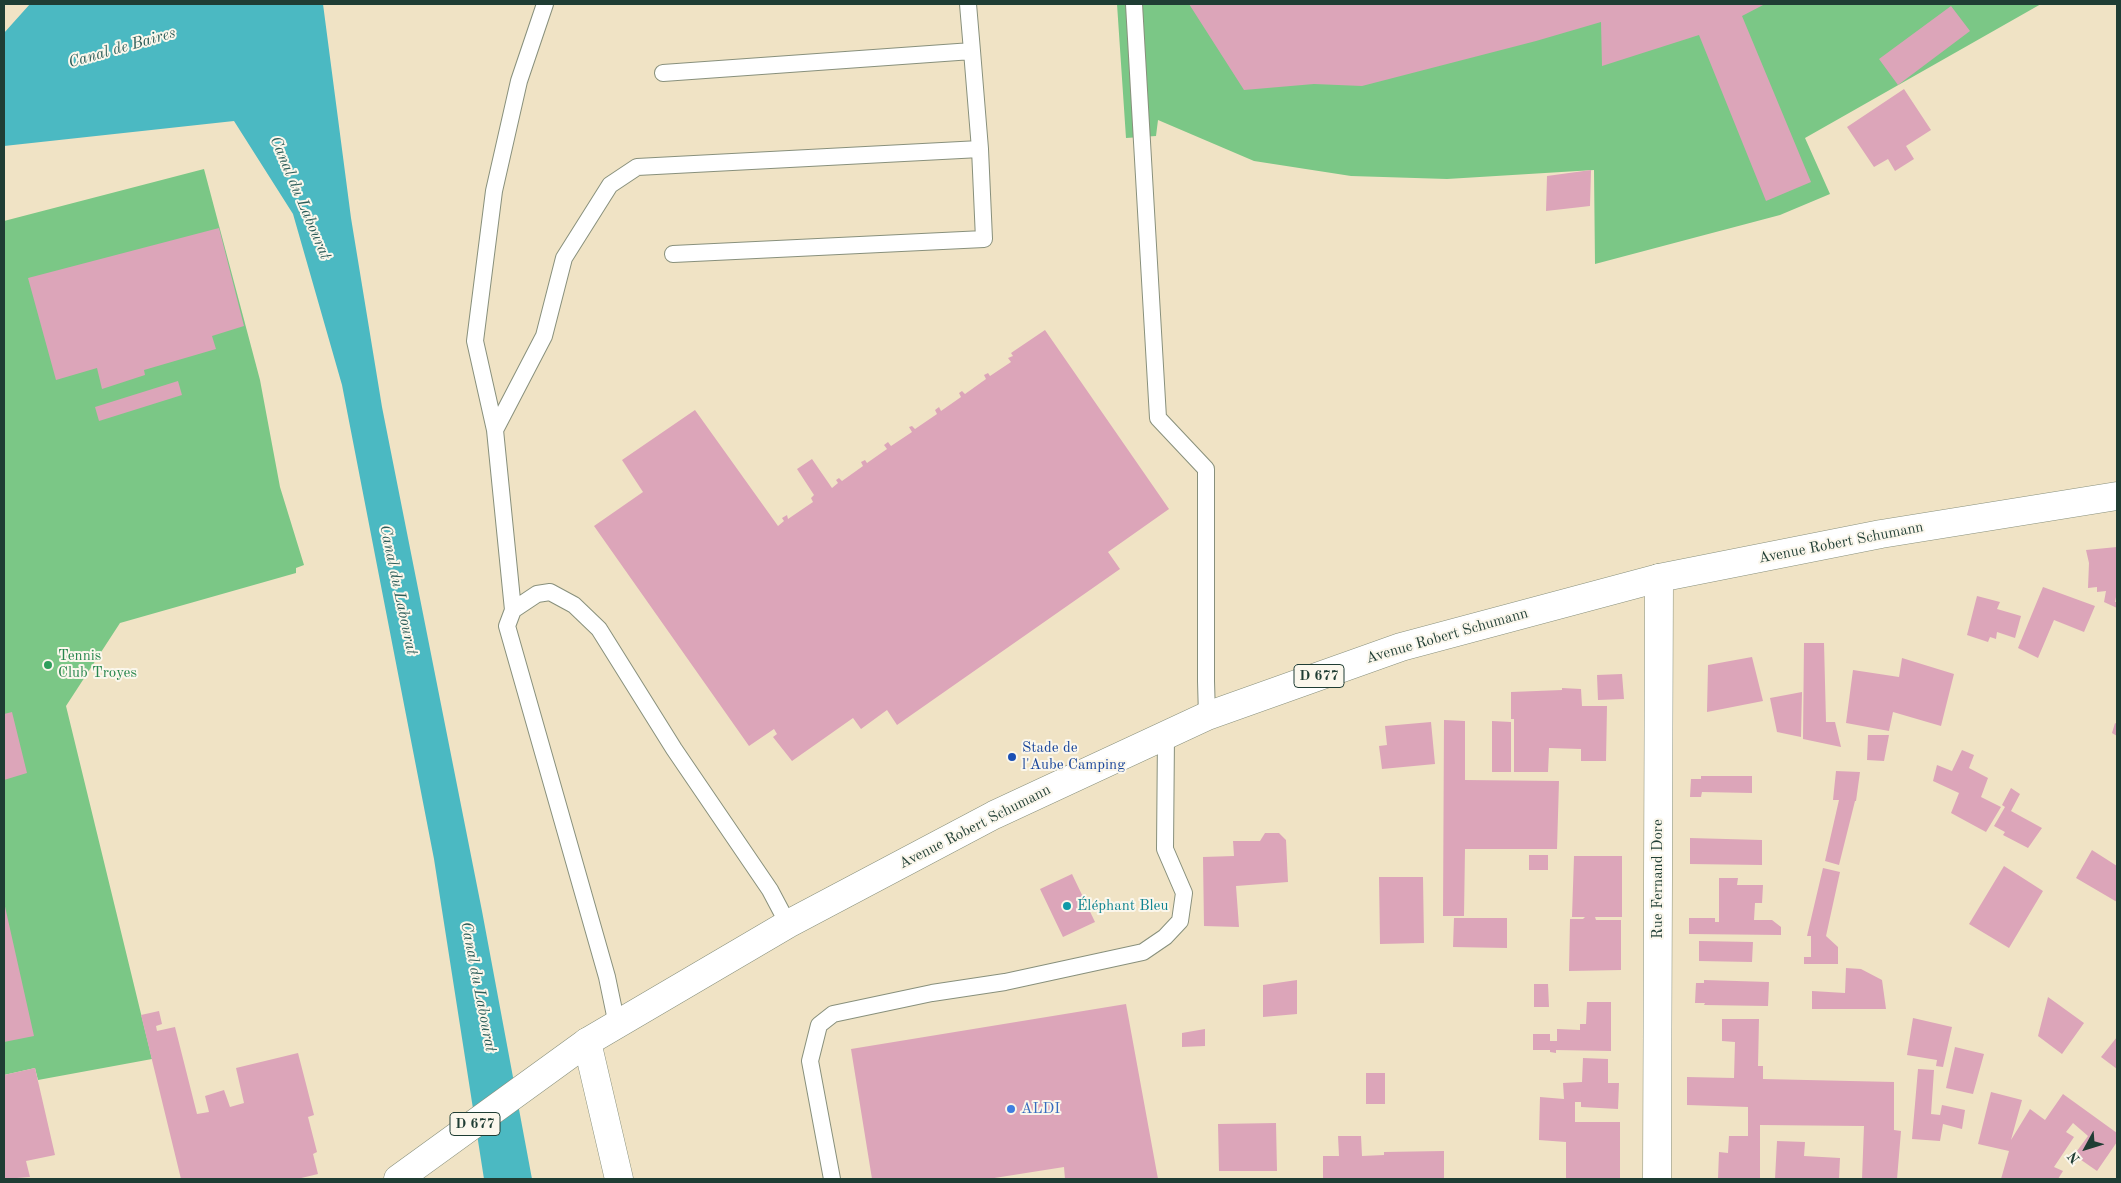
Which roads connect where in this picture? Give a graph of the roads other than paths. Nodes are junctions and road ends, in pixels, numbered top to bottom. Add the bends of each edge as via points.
1 (545, 4) edge
2 (968, 4) edge
3 (1134, 4) edge
4 (972, 51) junction
5 (663, 73) dead end
6 (980, 149) junction
7 (673, 254) dead end
8 (494, 430) junction
9 (2117, 496) edge
10 (1659, 578) junction
11 (513, 610) junction
12 (1207, 716) junction
13 (1166, 735) junction
14 (788, 924) junction
15 (617, 1025) junction
16 (587, 1042) junction
17 (405, 1174) edge
18 (619, 1179) edge
19 (832, 1179) edge
20 (1657, 1179) edge

1 - 8 lane via 519,81 494,191 476,341
2 - 4 lane
3 - 12 lane via 1158,418 1206,469
4 - 5 lane
4 - 6 lane
6 - 7 lane via 984,240
6 - 8 lane via 637,167 610,185 564,258 544,336
8 - 11 lane
9 - 10 main road, Avenue Robert Schumann / D 677 via 1881,534
10 - 12 main road, Avenue Robert Schumann / D 677 via 1401,647
10 - 20 main road, Rue Fernand Dore
11 - 14 lane via 537,594 550,592 574,605 599,629 674,749 770,890
11 - 15 lane via 507,626 607,977
12 - 13 main road, Avenue Robert Schumann / D 677
13 - 14 main road, Avenue Robert Schumann / D 677 via 994,814
13 - 19 lane via 1165,849 1184,893 1180,921 1165,937 1143,952 833,1014 819,1025 810,1062
14 - 15 main road, Avenue Robert Schumann / D 677
15 - 16 main road, Avenue Robert Schumann / D 677
16 - 17 main road, Avenue Robert Schumann / D 677
16 - 18 main road

